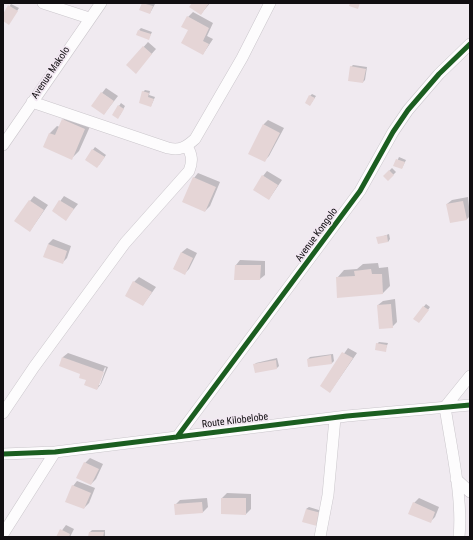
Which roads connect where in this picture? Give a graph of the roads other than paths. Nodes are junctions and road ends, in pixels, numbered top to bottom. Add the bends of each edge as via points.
1 (43, 3) edge
2 (101, 3) edge
3 (270, 3) edge
4 (89, 18) junction
5 (470, 44) edge
6 (32, 102) junction
7 (3, 145) edge
8 (187, 146) junction
9 (470, 376) edge
10 (470, 405) edge
11 (445, 407) junction
12 (3, 413) edge
13 (335, 418) junction
14 (177, 437) junction
15 (55, 452) junction
16 (3, 454) edge
17 (456, 479) junction
18 (470, 492) edge
19 (3, 534) edge
20 (320, 537) edge
21 (459, 537) edge

1 - 4 street
2 - 4 street, Avenue Makolo
3 - 8 street via 235,71 194,139
4 - 6 street, Avenue Makolo
5 - 14 street, Avenue Kongolo via 439,74 408,110 360,191
6 - 7 street, Avenue Makolo
6 - 8 street via 175,150
8 - 12 street via 192,155 189,171 125,243
9 - 11 street
10 - 11 street, Route Kilobelobe
11 - 13 street, Route Kilobelobe
11 - 17 street
13 - 14 street, Route Kilobelobe
13 - 20 street via 328,495
14 - 15 street, Route Kilobelobe
15 - 16 street, Route Kilobelobe
15 - 19 street
17 - 18 street
17 - 21 street

